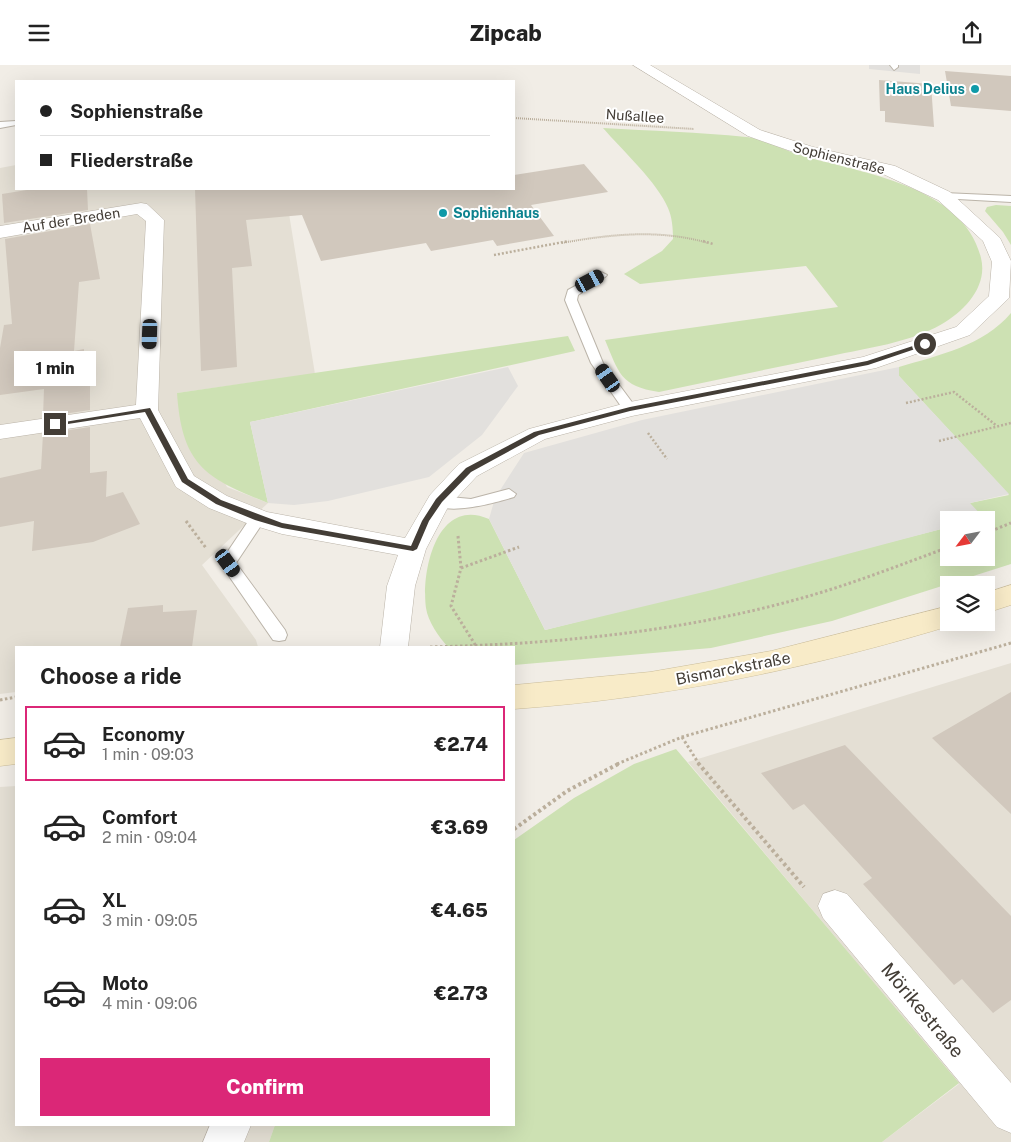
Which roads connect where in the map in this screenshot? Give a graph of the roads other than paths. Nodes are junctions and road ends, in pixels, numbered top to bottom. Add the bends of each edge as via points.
1 (640, 65) edge
2 (14, 123) dead end
3 (0, 125) edge
4 (944, 196) junction
5 (1011, 199) edge
6 (0, 232) edge
7 (601, 275) dead end
8 (630, 409) junction
9 (147, 410) junction
10 (0, 432) edge
11 (509, 494) dead end
12 (439, 501) junction
13 (258, 518) junction
14 (413, 549) junction
15 (1011, 595) edge
16 (995, 600) edge
17 (940, 618) edge
18 (279, 635) dead end
19 (394, 646) edge
20 (515, 697) edge
21 (15, 751) edge
22 (0, 753) edge
23 (835, 906) road end
24 (1011, 1113) edge
25 (231, 1126) edge
26 (223, 1142) edge

1 - 4 street, Sophienstraße via 754,133 808,151 889,170
2 - 3 lane
4 - 5 lane
4 - 8 street, Sophienstraße via 991,237 1002,262 999,298 963,331 868,363
6 - 9 street, Auf der Breden via 141,208 155,220
7 - 8 lane via 578,287 572,293 572,300 597,363
8 - 12 street, Sophienstraße via 537,434 468,470
9 - 10 street
9 - 13 street via 185,481 218,502
11 - 12 lane via 471,504
12 - 14 street, Sophienstraße
13 - 14 street
13 - 18 lane via 228,563
14 - 19 street, Sophienstraße via 401,586
15 - 16 main road
17 - 20 main road, Bismarckstraße via 771,663 650,684
21 - 22 main road
23 - 24 street, Mörikestraße
25 - 26 street

